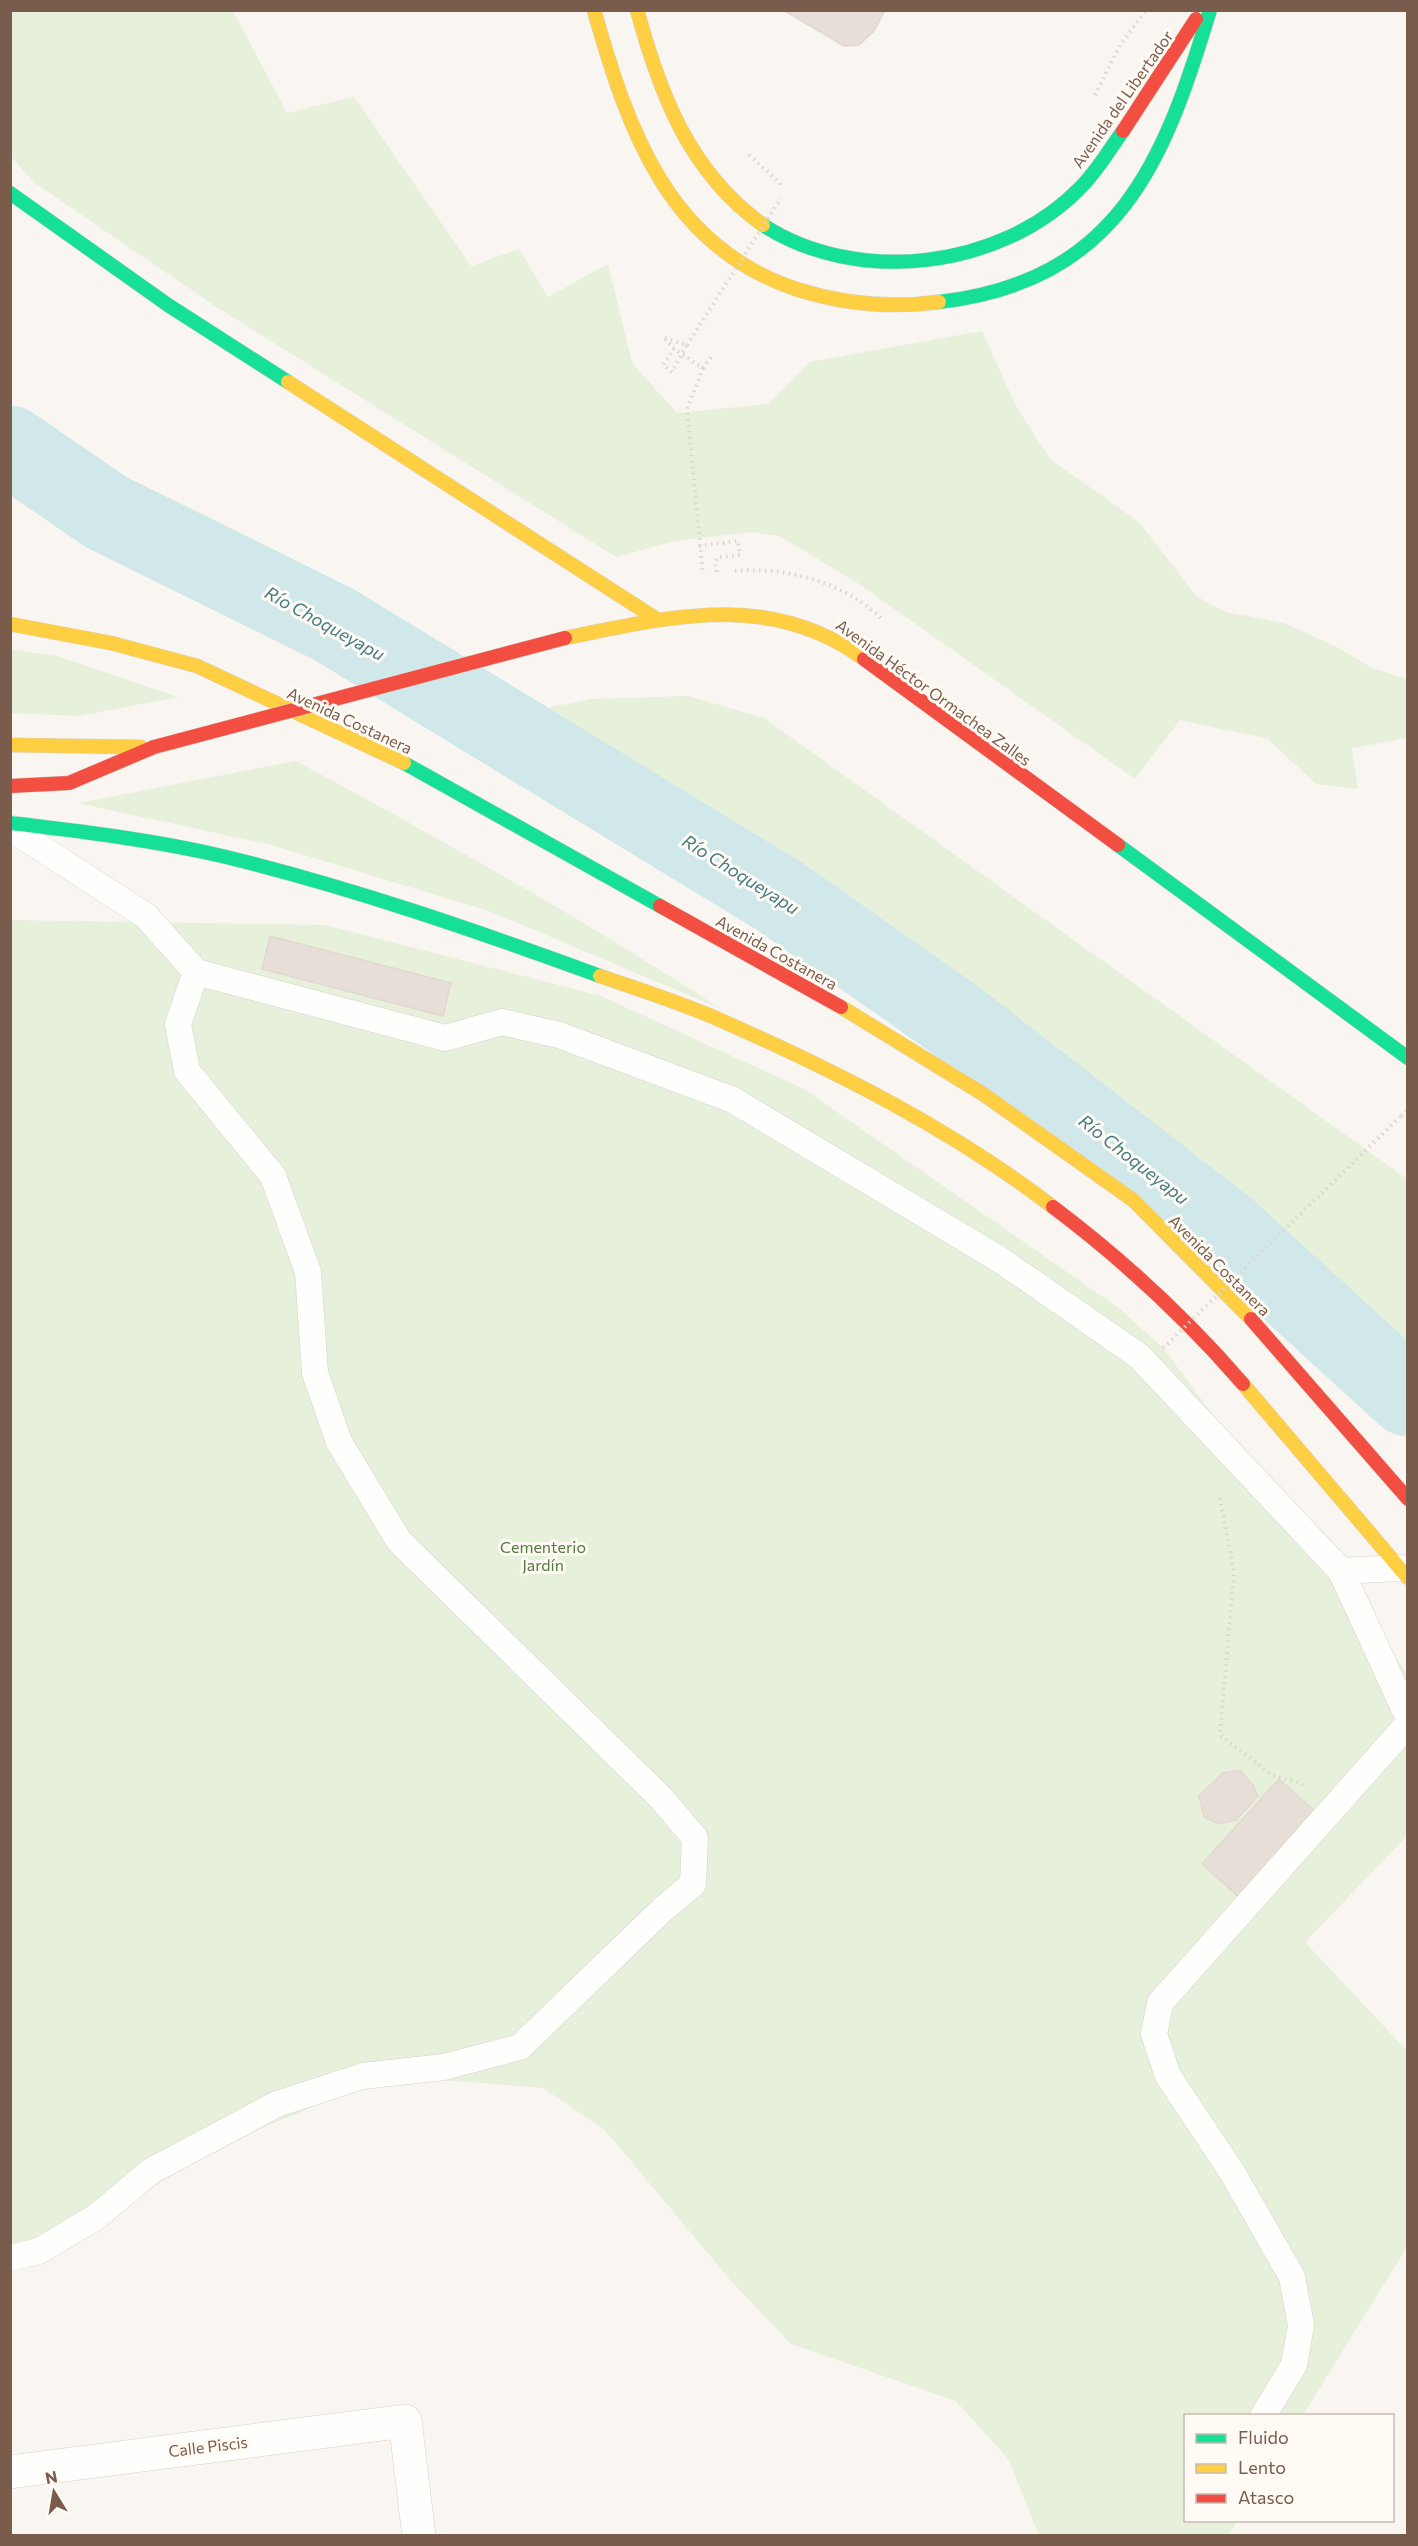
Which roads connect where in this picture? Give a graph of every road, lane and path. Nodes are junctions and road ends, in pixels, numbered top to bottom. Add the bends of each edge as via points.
1 (594, 10) edge
2 (637, 10) edge
3 (1146, 10) edge
4 (1203, 10) edge
5 (1210, 10) edge
6 (1095, 96) dead end
7 (745, 151) dead end
8 (780, 183) dead end
9 (10, 193) edge
10 (772, 196) dead end
11 (781, 198) dead end
12 (786, 205) dead end
13 (687, 345) junction
14 (674, 349) junction
15 (713, 354) dead end
16 (703, 368) junction
17 (699, 543) junction
18 (717, 573) dead end
19 (704, 575) dead end
20 (658, 620) junction
21 (10, 624) edge
22 (10, 745) edge
23 (154, 747) junction
24 (10, 786) edge
25 (10, 823) edge
26 (10, 828) edge
27 (196, 972) junction
28 (1407, 1058) edge
29 (1407, 1110) edge
30 (1163, 1348) dead end
31 (1219, 1491) dead end
32 (1407, 1498) edge
33 (1341, 1571) junction
34 (1404, 1573) edge
35 (1407, 1717) edge
36 (1407, 1724) edge
37 (1330, 1812) junction
38 (10, 2258) edge
39 (1264, 2414) edge
40 (10, 2472) edge
41 (419, 2535) edge

1 - 5 main road, Avenida del Libertador via 632,130 663,184 690,220 718,248 771,280 851,304 933,304 998,292 1061,262 1100,232 1135,194 1165,142 1185,93
2 - 4 main road, Avenida del Libertador via 667,105 686,143 739,206 781,236 822,252 869,261 927,261 987,248 1035,225 1079,190
3 - 6 path via 1120,45
7 - 8 path
9 - 20 main road via 168,304
10 - 12 path
11 - 13 path, bridge
13 - 14 path via 665,338
13 - 14 path via 672,372 663,365
14 - 16 path
15 - 16 path
16 - 17 path via 687,409
17 - 18 path via 738,540 740,555 718,557
17 - 19 path
20 - 23 main road, Avenida Héctor Ormachea Zalles, bridge via 565,638
20 - 28 main road, Avenida Héctor Ormachea Zalles via 753,612 787,619 842,643
21 - 32 main road, Avenida Costanera via 197,666 391,757 923,1056 1133,1200 1272,1340
22 - 23 main road
23 - 24 main road via 69,783
25 - 34 main road via 221,856 377,901 719,1019 859,1087 1001,1167 1115,1254 1218,1355
26 - 27 lane via 146,916
27 - 33 lane via 445,1038 502,1022 559,1035 733,1100 999,1259 1139,1356
27 - 38 lane via 178,1024 187,1071 273,1176 308,1272 315,1374 339,1442 399,1541 661,1798 695,1838 693,1884 520,2047 444,2067 363,2076 277,2104 151,2170 96,2217 39,2251
29 - 30 path, bridge
31 - 37 path via 1234,1572 1220,1735 1272,1776 1300,1783
33 - 34 lane
33 - 35 lane
36 - 37 lane
37 - 39 lane via 1160,2003 1154,2034 1168,2076 1232,2172 1292,2277 1302,2325 1294,2365
40 - 41 street, Calle Piscis via 405,2421

